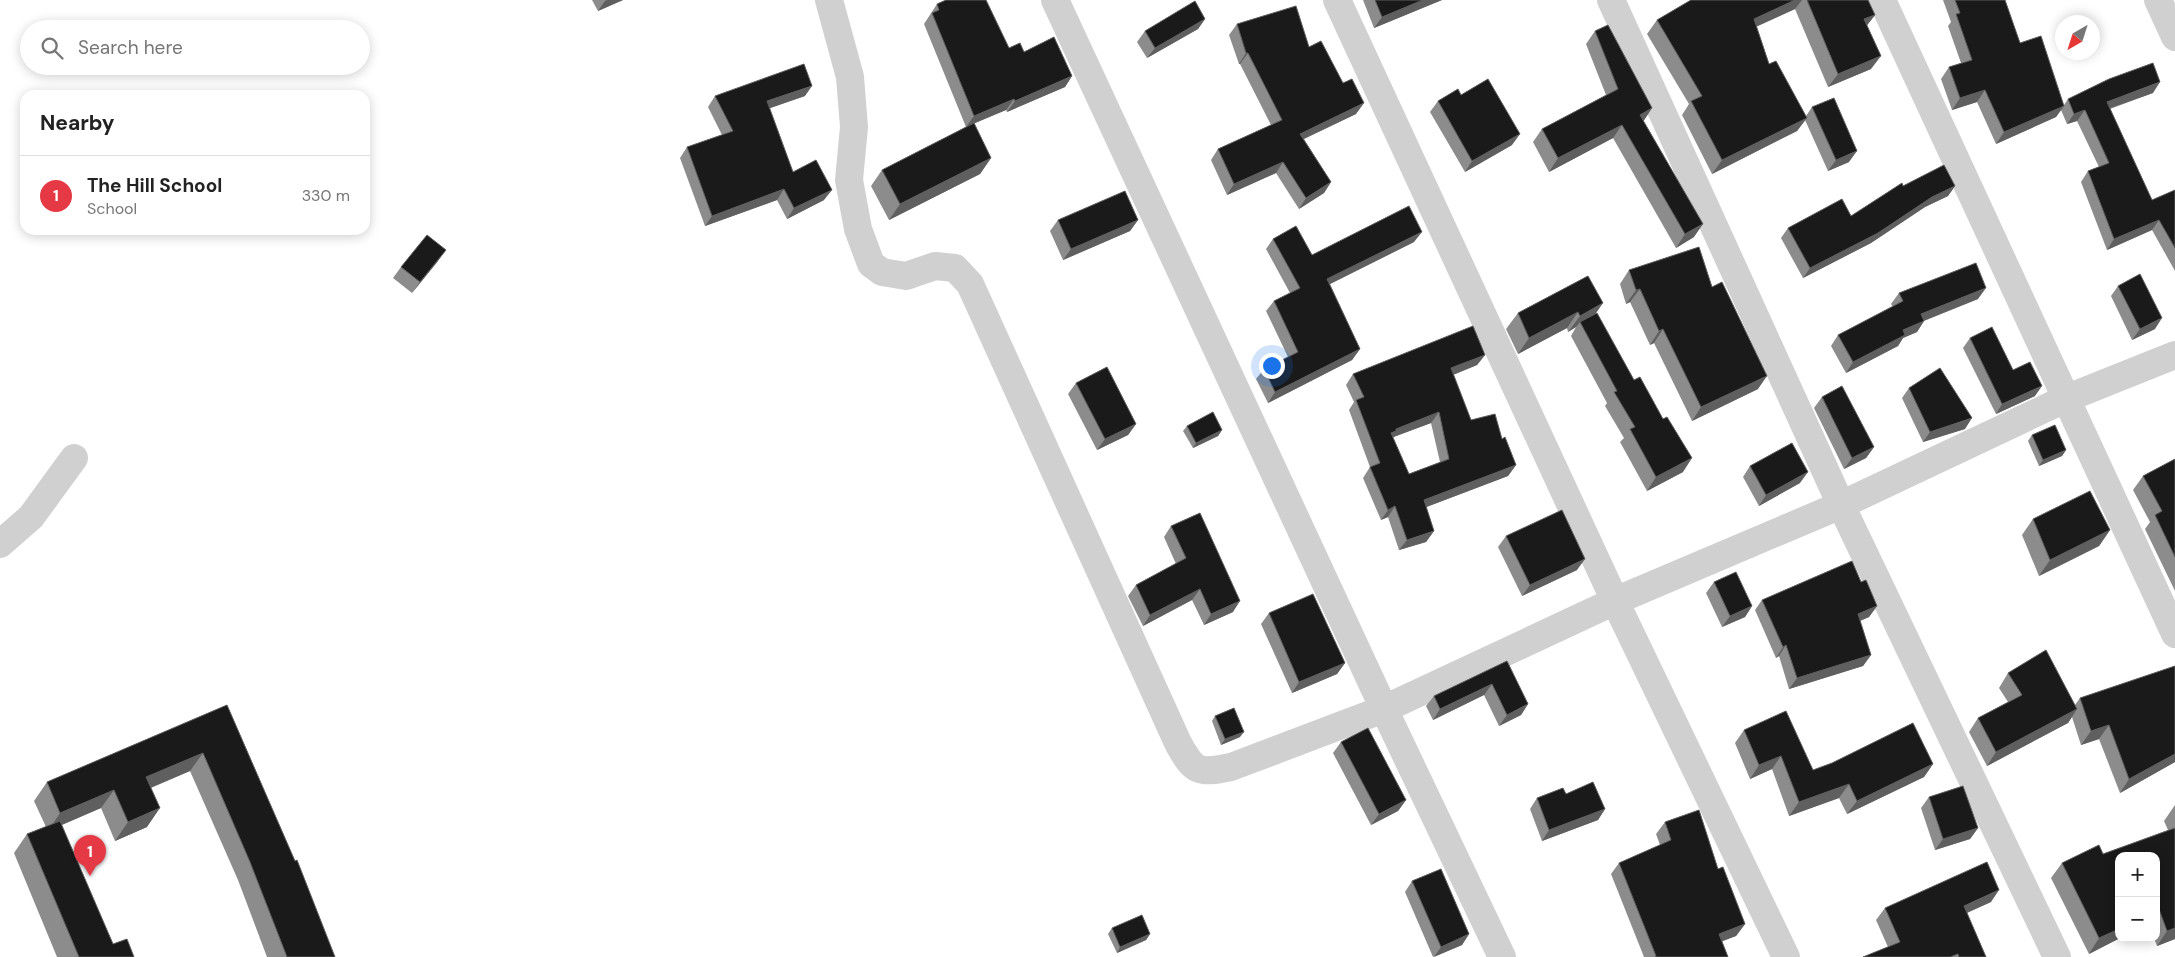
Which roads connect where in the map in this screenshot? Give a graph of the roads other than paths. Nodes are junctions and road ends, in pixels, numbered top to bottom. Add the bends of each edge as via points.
1 (828, 0) edge
2 (1055, 0) edge
3 (1337, 0) edge
4 (1611, 0) edge
5 (1882, 0) edge
6 (2158, 0) edge
7 (2175, 37) edge
8 (2175, 354) edge
9 (2065, 399) junction
10 (74, 458) dead end
11 (1841, 505) junction
12 (0, 544) edge
13 (1615, 601) junction
14 (2175, 634) edge
15 (1384, 709) junction
16 (1502, 957) edge
17 (1786, 957) edge
18 (2057, 957) edge

1 - 15 street via 850,77 854,127 849,180 865,252 871,264 882,272 906,276 935,266 955,268 970,284 1189,764 1213,771 1231,767
2 - 15 street
3 - 13 street
4 - 11 street
5 - 9 street
6 - 7 street
8 - 9 street
9 - 11 street
9 - 14 street
10 - 12 street via 31,517
11 - 13 street
11 - 18 street
13 - 15 street
13 - 17 street
15 - 16 street

